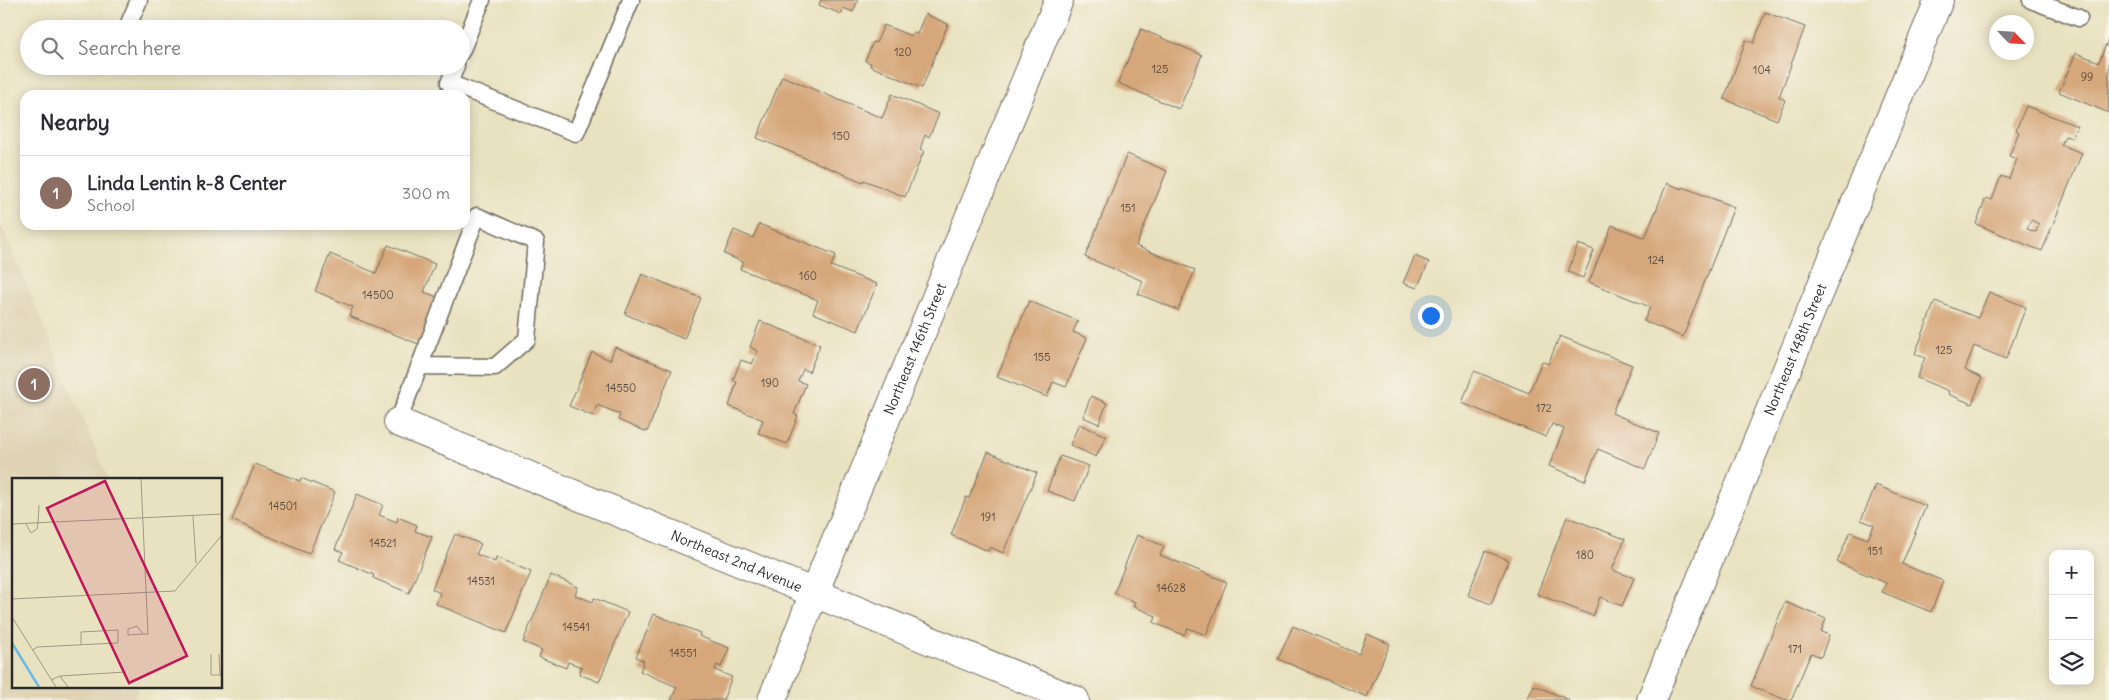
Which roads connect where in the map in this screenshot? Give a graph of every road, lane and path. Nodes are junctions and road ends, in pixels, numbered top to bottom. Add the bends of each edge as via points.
1 (139, 0) edge
2 (482, 0) edge
3 (631, 0) edge
4 (1059, 0) edge
5 (1939, 0) edge
6 (2031, 0) edge
7 (2080, 18) dead end
8 (130, 20) edge
9 (470, 30) edge
10 (452, 75) edge
11 (469, 90) edge
12 (470, 90) edge
13 (419, 366) junction
14 (398, 422) joint
15 (814, 593) junction
16 (772, 700) edge
17 (1075, 700) edge
18 (1651, 700) edge

1 - 8 lane
2 - 9 lane
3 - 12 lane via 576,133
4 - 15 street, Northeast 146th Street
5 - 18 street, Northeast 148th Street
6 - 7 lane
10 - 11 lane via 449,82
13 - 13 lane via 477,216 536,242 527,339 495,367
13 - 14 lane
14 - 15 street, Northeast 2nd Avenue
15 - 16 street, Northeast 146th Street
15 - 17 street, Northeast 2nd Avenue

